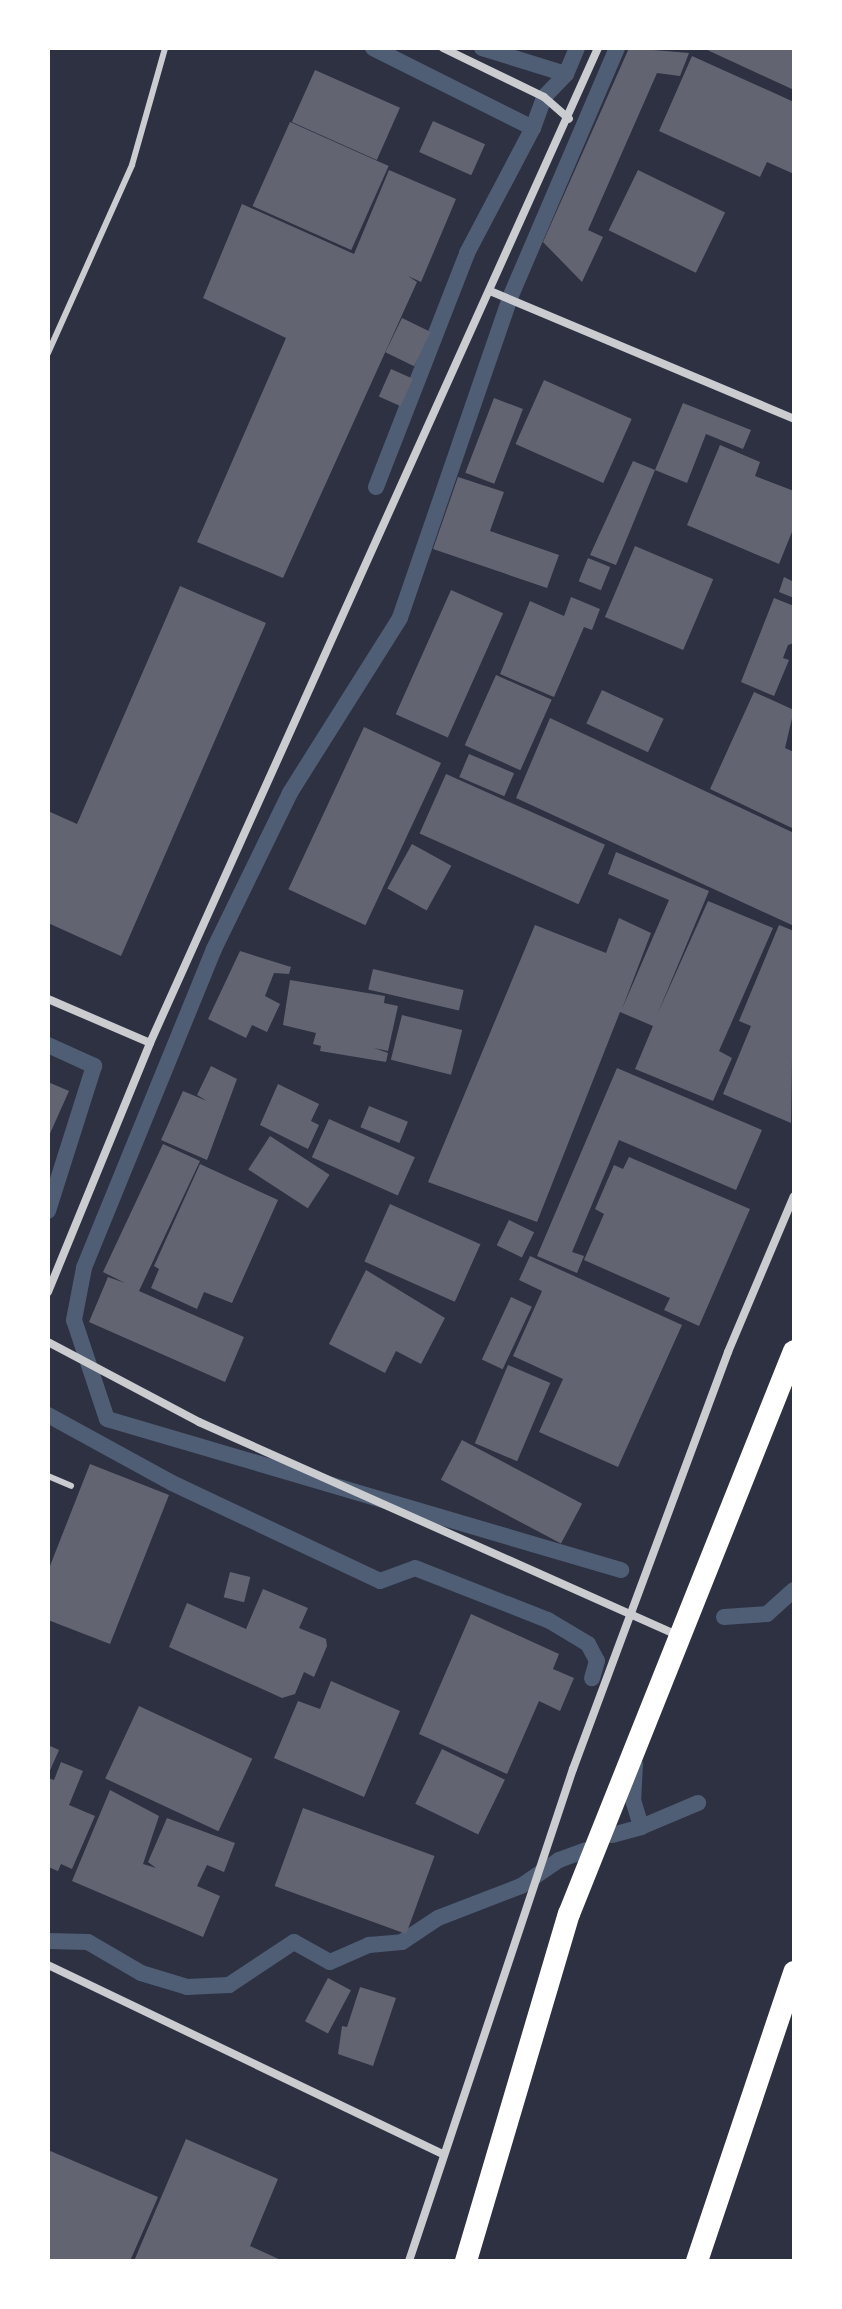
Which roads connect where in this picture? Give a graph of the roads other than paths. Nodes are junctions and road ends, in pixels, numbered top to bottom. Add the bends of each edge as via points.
1 (165, 48) edge
2 (443, 48) edge
3 (598, 48) edge
4 (569, 119) junction
5 (490, 291) junction
6 (48, 353) edge
7 (794, 419) edge
8 (48, 999) edge
9 (150, 1043) junction
10 (794, 1196) edge
11 (48, 1292) edge
12 (48, 1342) edge
13 (794, 1351) edge
14 (48, 1476) edge
15 (71, 1486) dead end
16 (631, 1613) junction
17 (677, 1635) junction
18 (48, 1965) edge
19 (794, 1972) edge
20 (444, 2155) junction
21 (409, 2261) edge
22 (466, 2261) edge
23 (697, 2261) edge

1 - 6 lane via 132,165
2 - 4 street via 544,97
3 - 4 street
4 - 5 street
5 - 7 street
5 - 9 street
8 - 9 street
9 - 11 street
10 - 16 street via 728,1352
12 - 16 street via 199,1422
13 - 17 highway
14 - 15 lane
16 - 17 street
16 - 20 street
17 - 22 highway via 569,1914
18 - 20 street
19 - 23 highway
20 - 21 street

